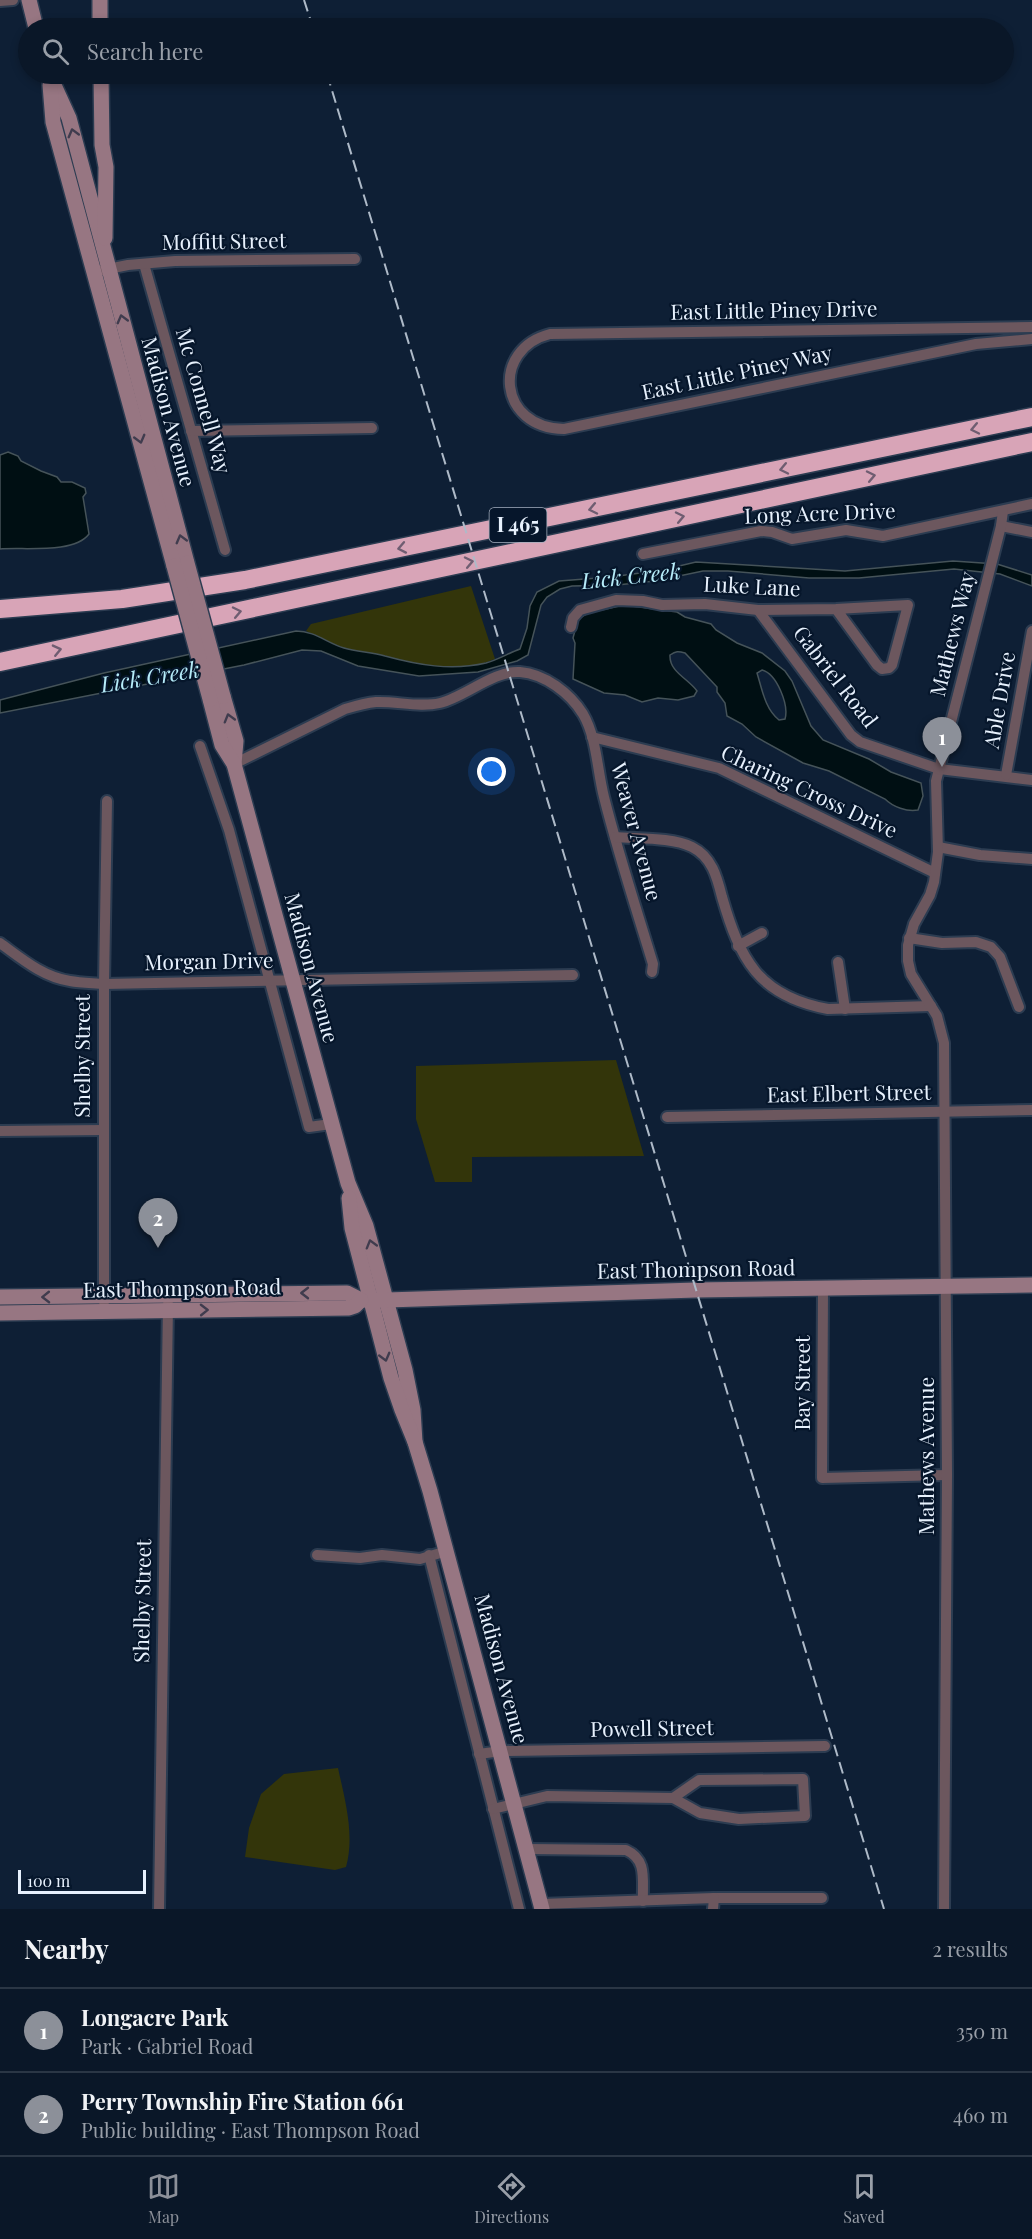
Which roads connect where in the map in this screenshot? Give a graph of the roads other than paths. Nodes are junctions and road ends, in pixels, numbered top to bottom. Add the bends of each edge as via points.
1 (13, 0) edge
2 (29, 0) edge
3 (100, 0) edge
4 (0, 1) edge
5 (34, 18) edge
6 (100, 18) edge
7 (50, 84) edge
8 (54, 84) edge
9 (101, 84) edge
10 (102, 145) junction
11 (79, 157) junction
12 (92, 207) junction
13 (87, 248) junction
14 (104, 250) junction
15 (355, 259) dead end
16 (144, 264) junction
17 (101, 271) junction
18 (1032, 327) edge
19 (959, 328) junction
20 (1032, 339) edge
21 (962, 346) junction
22 (522, 350) joint
23 (1032, 417) edge
24 (372, 428) dead end
25 (191, 431) junction
26 (1032, 442) edge
27 (1032, 504) edge
28 (1003, 511) junction
29 (1001, 526) junction
30 (1032, 532) edge
31 (225, 550) dead end
32 (644, 555) dead end
33 (0, 609) edge
34 (836, 609) junction
35 (758, 610) junction
36 (571, 627) dead end
37 (1032, 631) edge
38 (0, 662) edge
39 (592, 737) junction
40 (200, 746) dead end
41 (234, 764) junction
42 (939, 769) junction
43 (1006, 775) junction
44 (1032, 780) edge
45 (108, 801) dead end
46 (615, 837) junction
47 (938, 847) junction
48 (1032, 859) edge
49 (935, 873) junction
50 (762, 933) dead end
51 (909, 938) junction
52 (0, 943) edge
53 (738, 946) junction
54 (838, 962) dead end
55 (652, 972) dead end
56 (573, 975) dead end
57 (293, 980) junction
58 (269, 981) junction
59 (104, 984) junction
60 (931, 1006) junction
61 (1019, 1007) dead end
62 (845, 1009) junction
63 (1032, 1110) edge
64 (944, 1112) junction
65 (667, 1117) dead end
66 (331, 1124) junction
67 (104, 1130) junction
68 (0, 1131) edge
69 (348, 1183) junction
70 (1032, 1285) edge
71 (947, 1286) junction
72 (823, 1288) junction
73 (168, 1294) junction
74 (0, 1298) edge
75 (366, 1300) junction
76 (387, 1300) junction
77 (104, 1304) junction
78 (168, 1311) junction
79 (0, 1313) edge
80 (415, 1442) junction
81 (947, 1475) junction
82 (447, 1551) junction
83 (317, 1555) dead end
84 (429, 1555) junction
85 (825, 1746) dead end
86 (501, 1751) junction
87 (479, 1754) junction
88 (673, 1798) junction
89 (515, 1803) junction
90 (493, 1809) junction
91 (527, 1849) junction
92 (822, 1898) dead end
93 (643, 1901) junction
94 (713, 1904) edge
95 (542, 1907) edge
96 (159, 1909) edge
97 (519, 1909) edge
98 (944, 1909) edge

1 - 4 street
2 - 5 main road
3 - 6 main road
7 - 13 main road, Madison Avenue via 53,122
11 -> 8 main road, Madison Avenue via 69,118
9 - 10 main road
10 - 11 main road via 90,157
10 - 12 main road
10 - 14 main road via 106,178
11 - 12 main road, Madison Avenue
12 - 13 main road
12 - 14 main road, Madison Avenue
13 - 17 main road, Madison Avenue
14 - 17 main road, Madison Avenue
15 - 16 street, Moffitt Street
16 - 17 street, Moffitt Street
16 - 25 street, Mc Connell Way
17 - 41 main road, Madison Avenue, bridge via 216,697 236,741
18 - 19 street, East Little Piney Drive
19 - 21 street
19 - 22 street, East Little Piney Drive via 550,334
20 - 21 street, East Little Piney Way
21 - 22 street, East Little Piney Way via 564,429 536,424 514,401 511,373
23 -> 33 highway, I 465 via 245,580 132,598
24 - 25 street
25 - 31 street, Mc Connell Way
38 -> 26 highway, I 465
27 - 28 street, Long Acre Drive
28 - 29 street, Mathews Way
28 - 32 street, Long Acre Drive via 883,536 846,530 792,539 761,531
29 - 30 street
29 - 42 street, Mathews Way
34 - 34 street, Luke Lane via 908,605 893,662 887,669 877,665
34 - 35 street, Luke Lane
35 - 36 street, Luke Lane via 716,604 662,605 616,600 580,610
35 - 42 street, Gabriel Road via 855,739
37 - 43 street, Able Drive
39 - 41 street, Weaver Avenue via 576,704 562,690 545,679 518,671 438,703 376,702 352,707
39 - 46 street, Weaver Avenue
39 - 49 street, Charing Cross Drive via 719,768
40 - 58 street, Madison Avenue via 229,830
41 - 57 main road, Madison Avenue
42 - 43 street, Gabriel Road
42 - 47 street, Mathews Way via 935,810
43 - 44 street, Gabriel Road
45 - 59 street, Shelby Street
46 - 53 street via 681,843 702,853 715,873
46 - 55 street, Weaver Avenue via 653,964
47 - 48 street
47 - 49 street, Mathews Way
49 - 51 street, Mathews Way via 931,893
50 - 53 street
51 - 60 street, Mathews Way via 910,970
51 - 61 street via 976,942 991,947 1000,957
52 - 59 street, Morgan Drive via 48,974
53 - 62 street via 756,972 780,992 812,1006
54 - 62 street
56 - 57 street, Morgan Drive
57 - 58 street, Morgan Drive
57 - 66 main road, Madison Avenue
58 - 59 street, Morgan Drive
58 - 66 street, Madison Avenue via 309,1126
59 - 67 street, Shelby Street
60 - 62 street
60 - 64 street, Mathews Avenue via 944,1039
63 - 64 street, East Elbert Street
64 - 65 street, East Elbert Street
64 - 71 street, Mathews Avenue
66 - 69 main road, Madison Avenue
67 - 68 street
67 - 77 street, Shelby Street
69 - 75 main road, Madison Avenue
76 -> 69 main road, Madison Avenue via 366,1226
70 - 71 main road, East Thompson Road
71 - 72 main road, East Thompson Road
71 - 81 street, Mathews Avenue
72 - 76 main road, East Thompson Road
72 - 81 street, Bay Street via 822,1478
75 -> 73 main road, East Thompson Road via 347,1293
73 - 77 main road, East Thompson Road
73 - 78 street, Shelby Street
77 -> 74 main road, East Thompson Road
75 - 76 main road, East Thompson Road
78 -> 75 main road, East Thompson Road via 349,1308
75 -> 80 main road, Madison Avenue
76 - 80 main road, Madison Avenue via 413,1410
77 - 78 main road, East Thompson Road
77 - 79 main road, East Thompson Road
78 - 96 street, Shelby Street
80 - 82 main road, Madison Avenue
81 - 98 street, Mathews Avenue
82 - 84 street
82 - 86 main road, Madison Avenue
83 - 84 street via 420,1559
84 - 87 street, Madison Avenue
85 - 86 street, Powell Street
86 - 87 street, Powell Street
86 - 89 main road, Madison Avenue
87 - 90 street, Madison Avenue
88 - 88 street via 700,1813 739,1819 805,1816 803,1779 699,1780
88 - 89 street via 547,1796
89 - 90 street
89 - 91 main road, Madison Avenue
90 - 97 street, Madison Avenue
91 - 93 street via 626,1850 641,1863
91 - 95 main road, Madison Avenue
92 - 94 street
93 - 94 street
93 - 95 street

